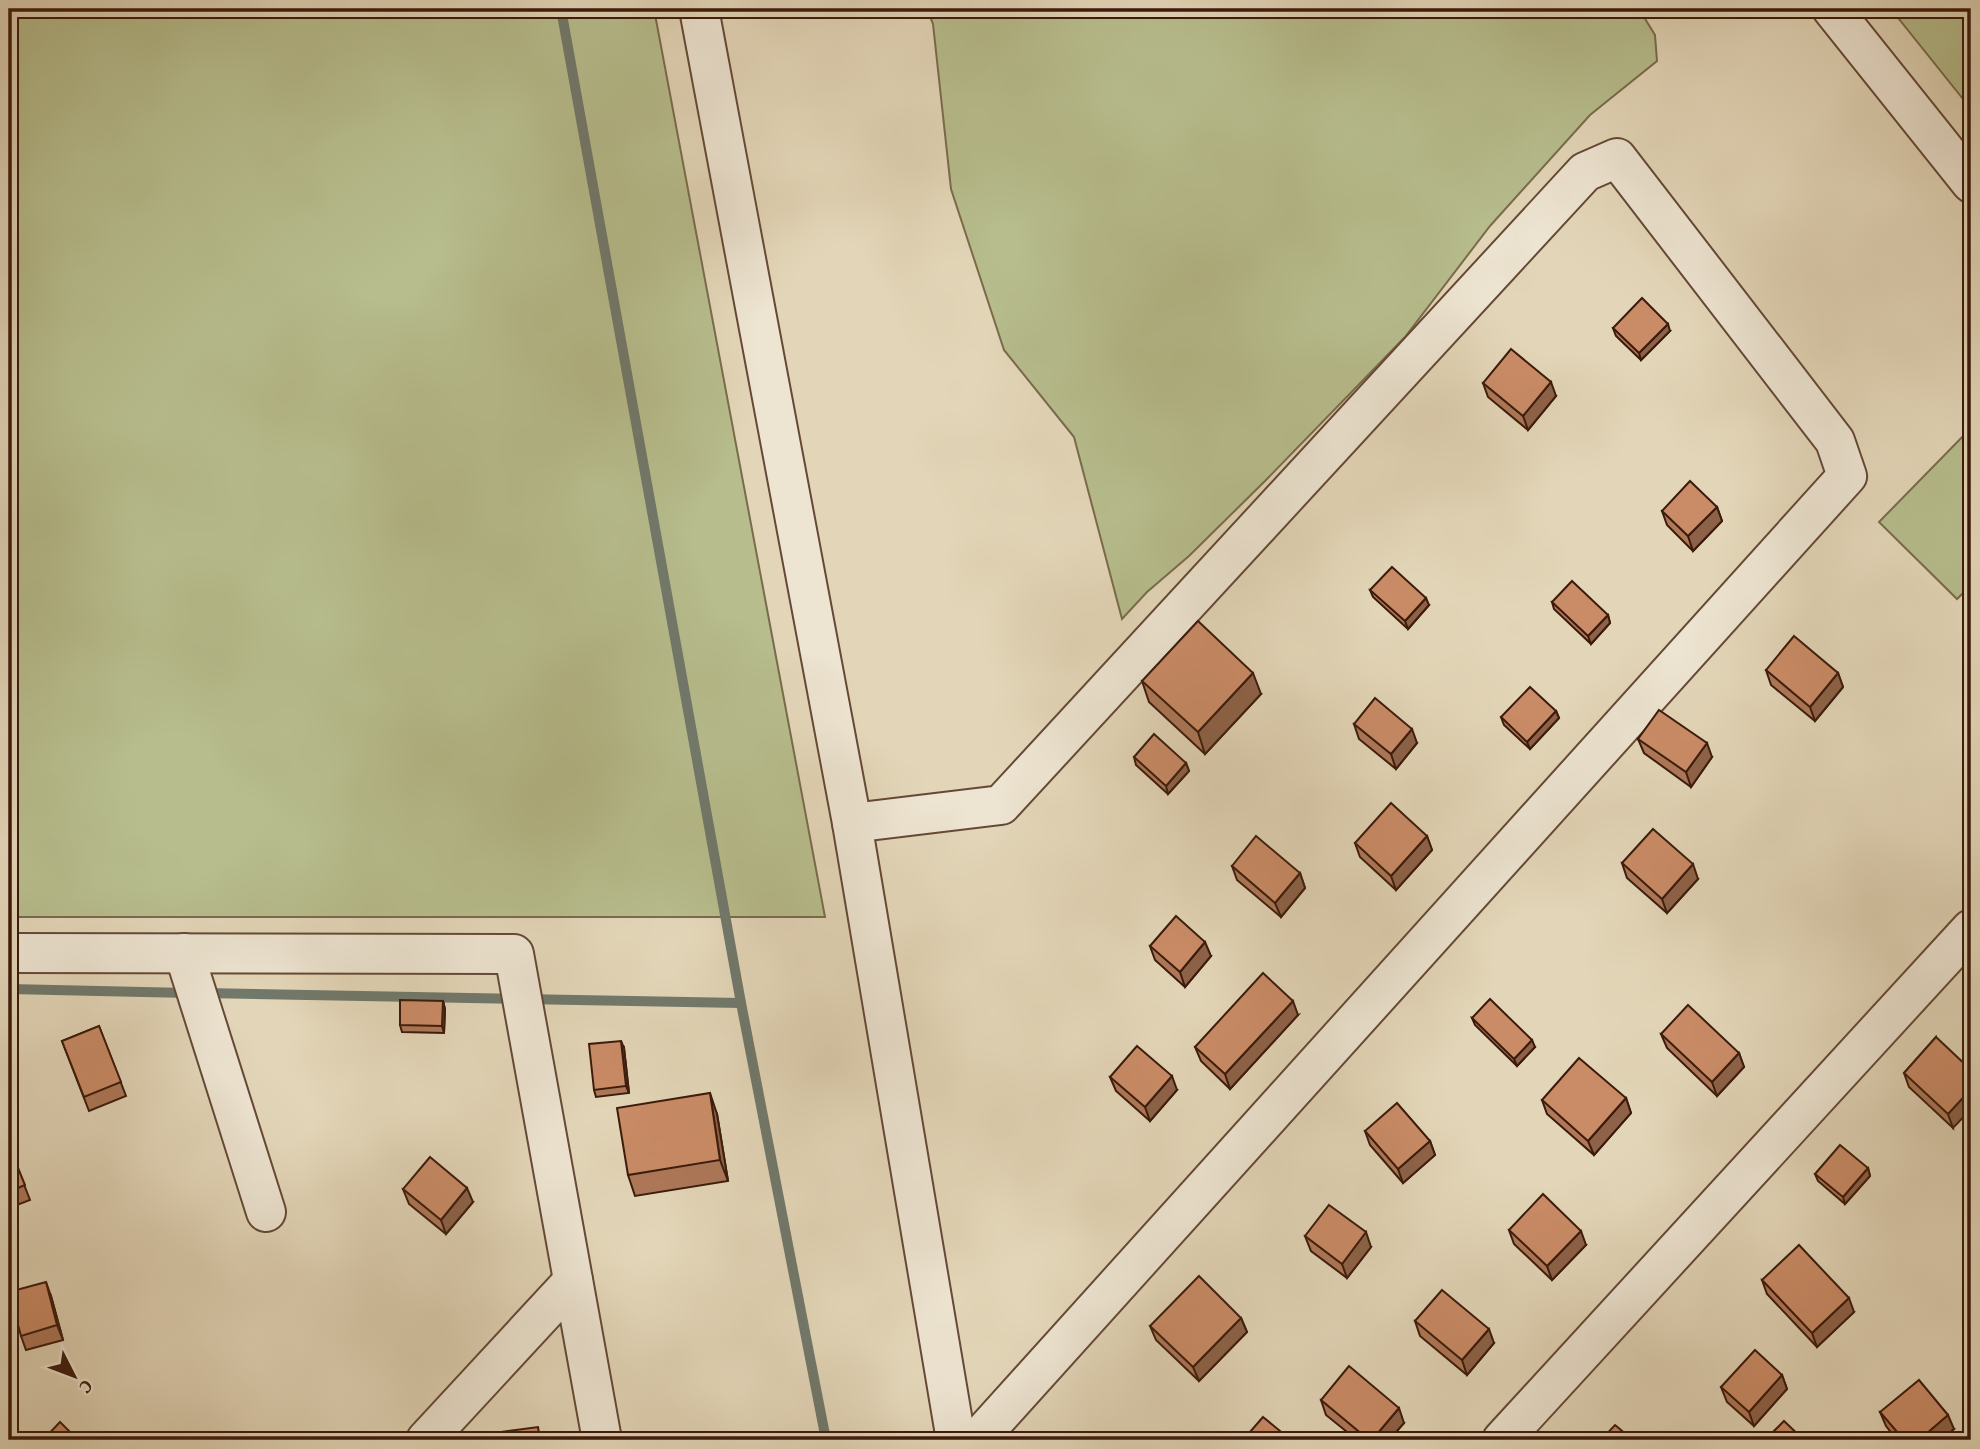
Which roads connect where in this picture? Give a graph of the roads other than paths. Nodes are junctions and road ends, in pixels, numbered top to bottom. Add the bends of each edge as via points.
1 (699, 9) edge
2 (1832, 9) edge
3 (1971, 183) edge
4 (852, 823) junction
5 (1971, 929) edge
6 (9, 953) edge
7 (184, 953) junction
8 (266, 1212) dead end
9 (573, 1280) junction
10 (426, 1440) edge
11 (602, 1440) edge
12 (956, 1440) edge
13 (977, 1440) edge
14 (1502, 1440) edge

1 - 4 street
2 - 3 street
4 - 12 street
4 - 13 street via 1001,806 1585,172 1617,158 1835,441 1847,475
5 - 14 street
6 - 7 street
7 - 8 street
7 - 9 street via 514,954
9 - 10 street
9 - 11 street

